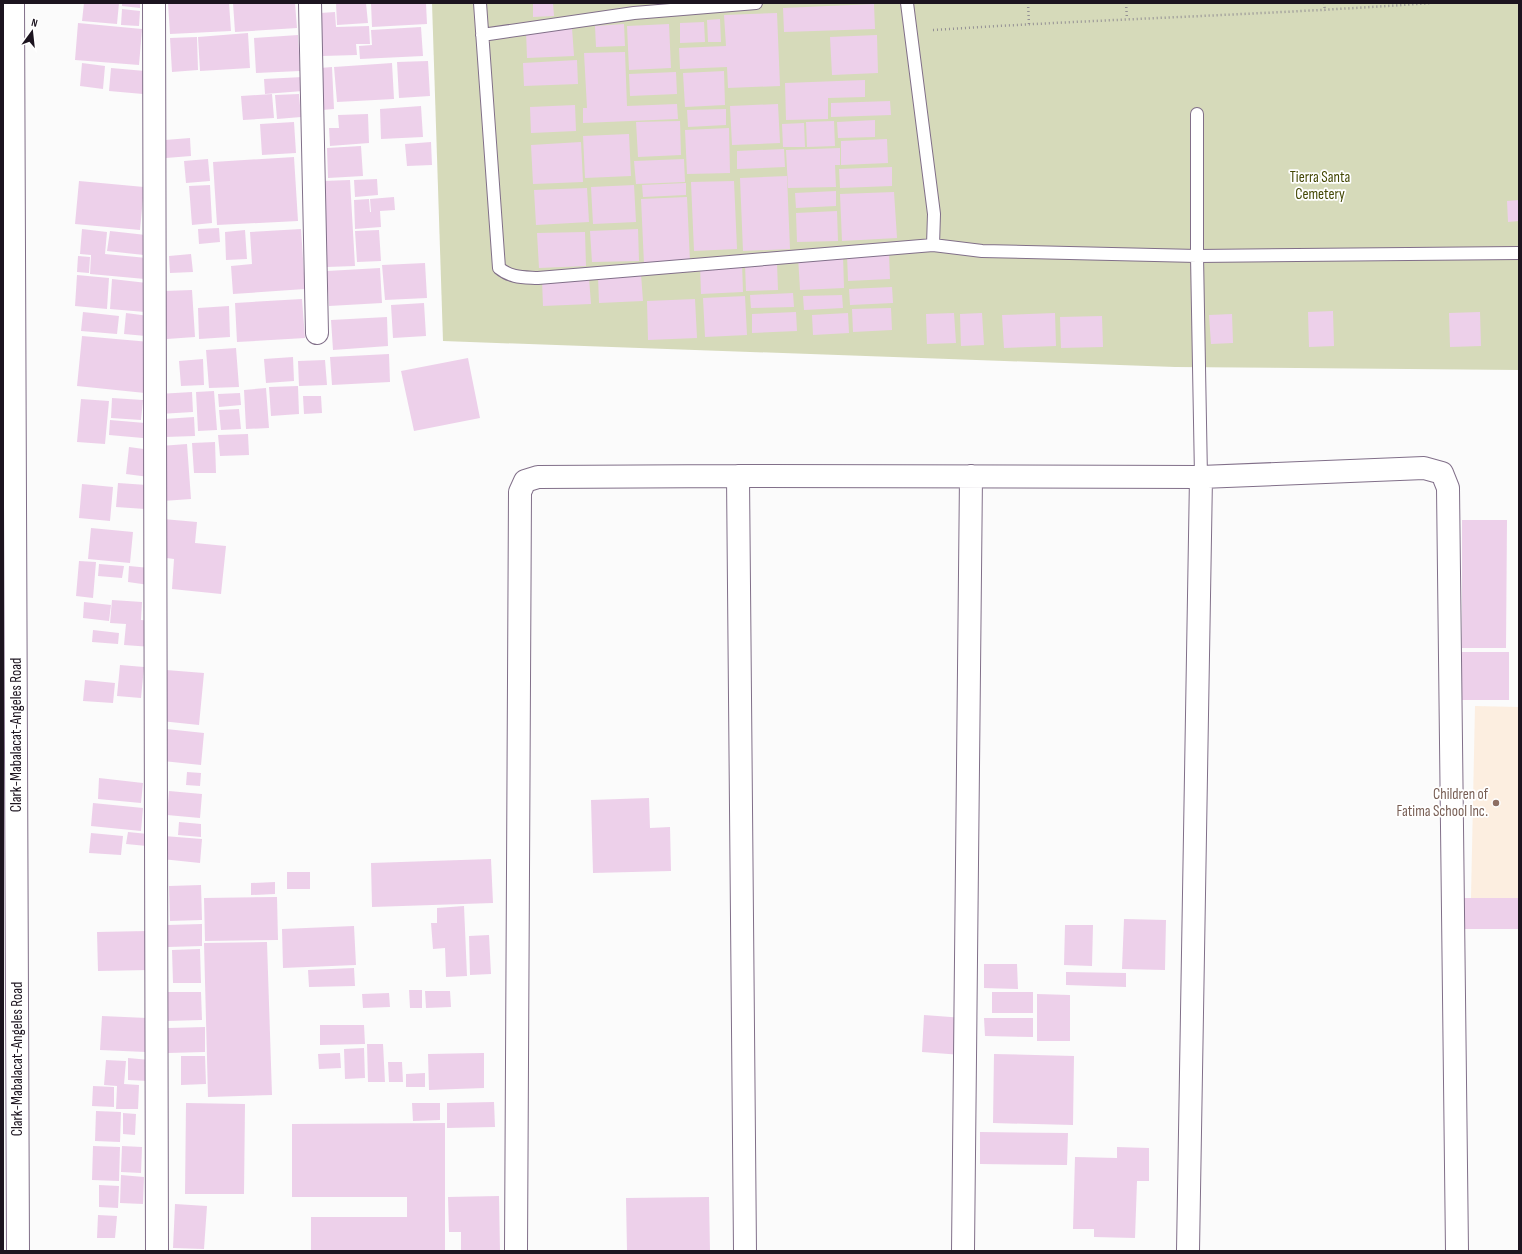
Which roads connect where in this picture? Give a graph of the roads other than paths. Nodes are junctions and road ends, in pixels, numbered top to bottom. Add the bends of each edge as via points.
1 (12, 3) edge
2 (154, 3) edge
3 (310, 3) edge
4 (480, 3) edge
5 (756, 3) edge
6 (907, 3) edge
7 (482, 35) junction
8 (1197, 114) dead end
9 (934, 245) junction
10 (1519, 253) edge
11 (1197, 256) junction
12 (317, 333) dead end
13 (738, 476) junction
14 (971, 476) junction
15 (1201, 477) junction
16 (18, 1251) edge
17 (157, 1251) edge
18 (516, 1251) edge
19 (745, 1251) edge
20 (963, 1251) edge
21 (1188, 1251) edge
22 (1457, 1251) edge

1 - 16 street, Clark-Mabalacat-Angeles Road
2 - 17 street
3 - 12 street
4 - 7 lane
5 - 7 lane via 634,13
6 - 9 lane via 934,214
7 - 9 lane via 499,268 506,274 538,278
8 - 11 lane
9 - 11 lane via 982,251
10 - 11 lane
11 - 15 lane
13 - 14 street
13 - 18 street via 538,477 525,481 520,492
13 - 19 street
14 - 15 street
14 - 20 street
15 - 21 street
15 - 22 street via 1424,468 1442,473 1448,488

